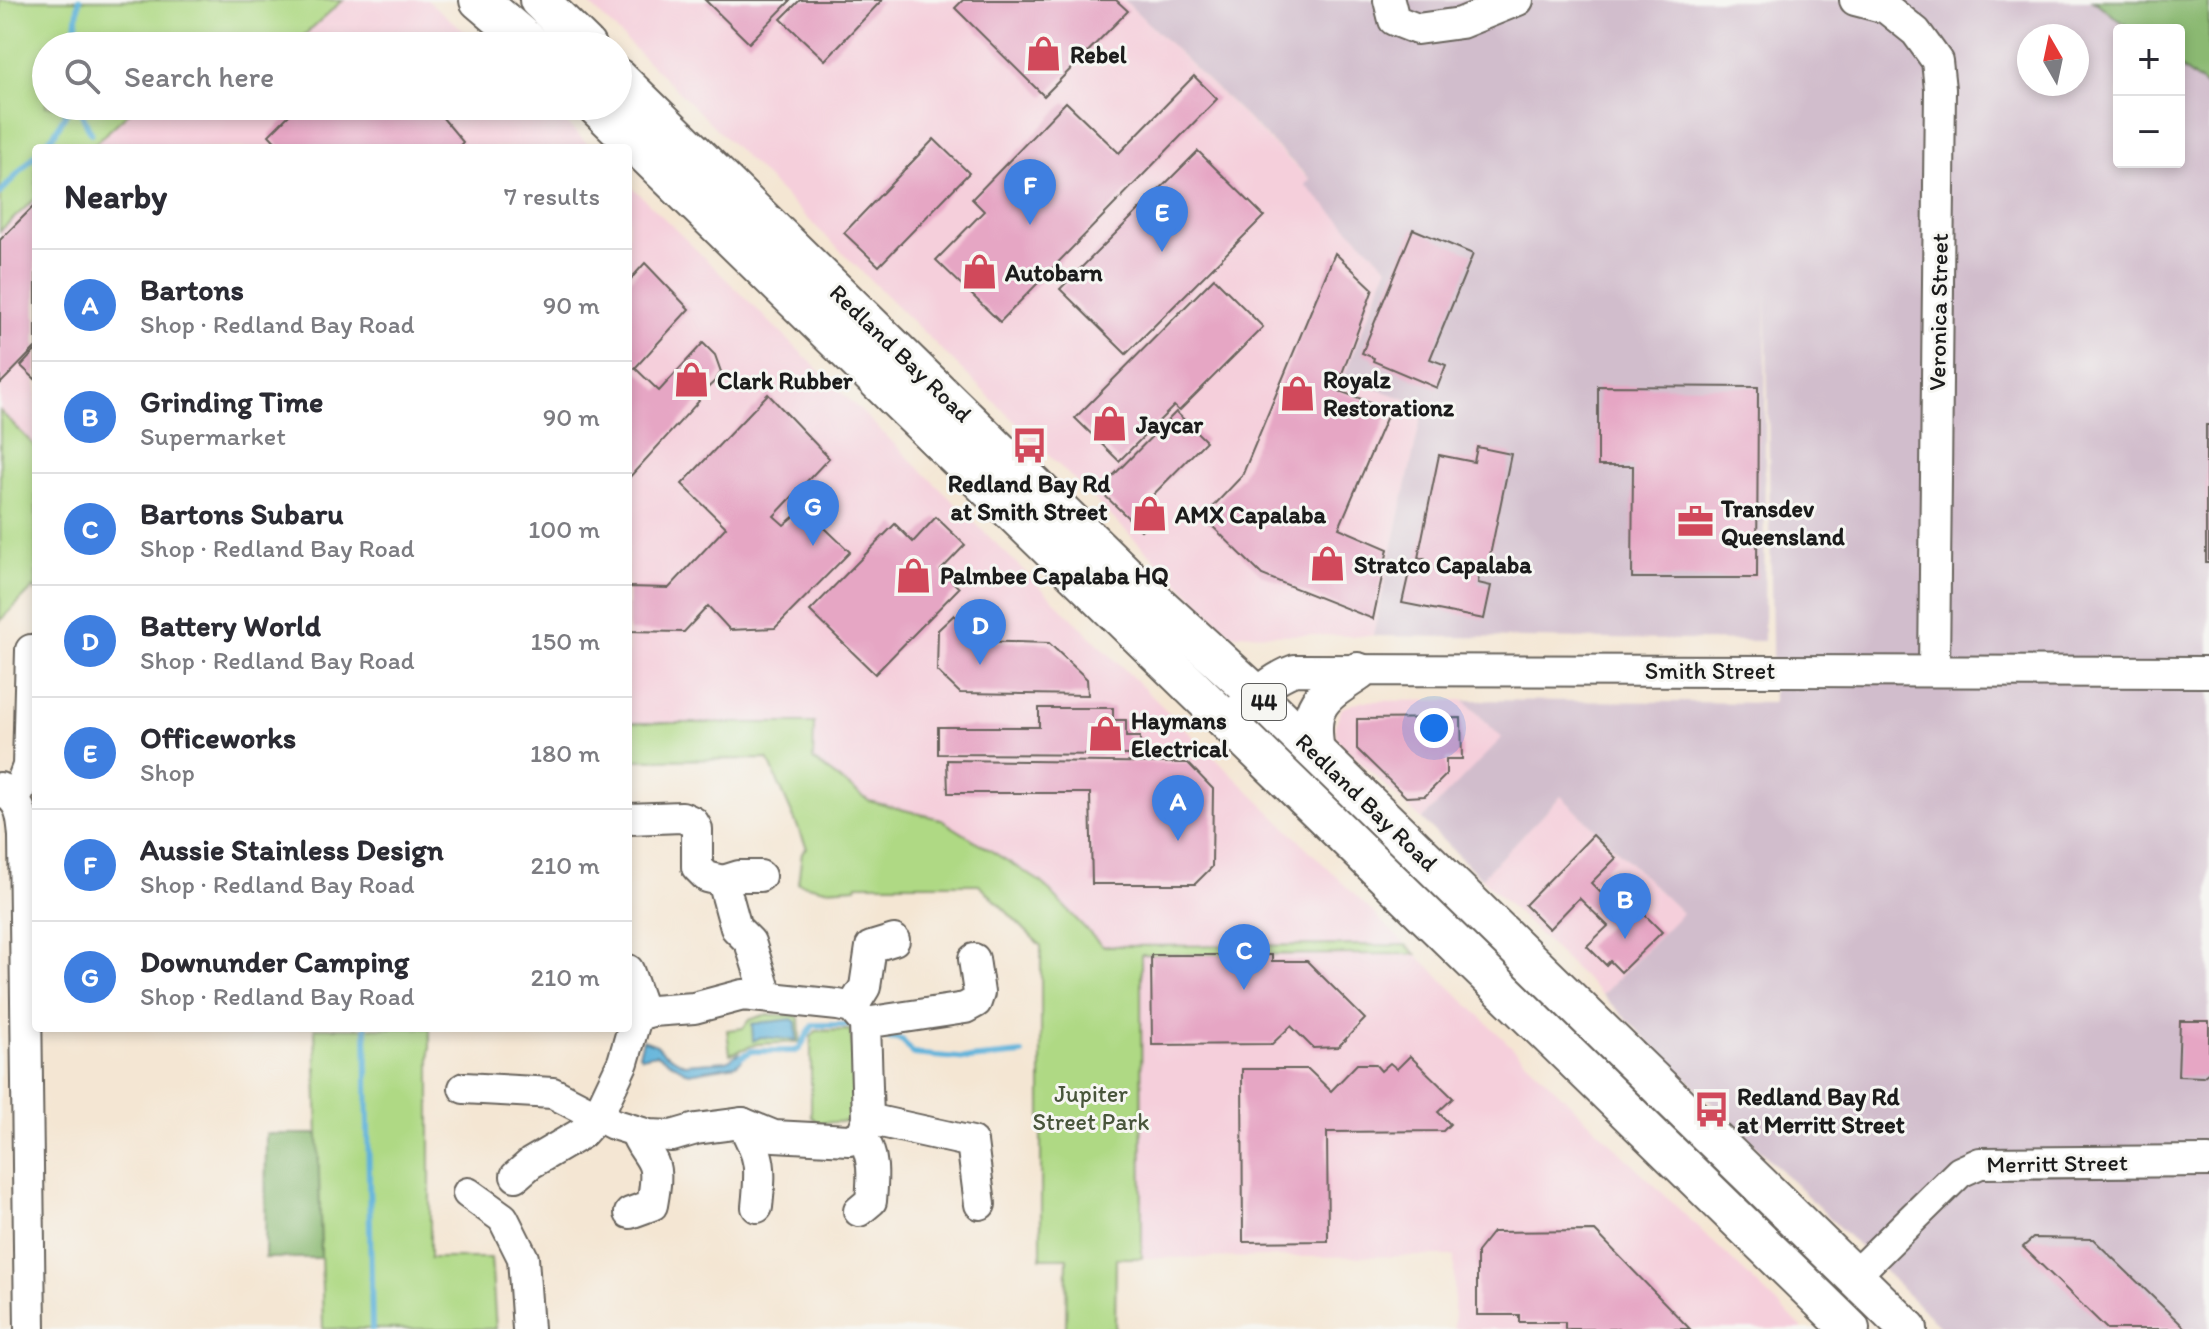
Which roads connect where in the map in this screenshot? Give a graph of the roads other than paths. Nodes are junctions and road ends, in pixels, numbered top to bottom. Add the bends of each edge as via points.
1 (479, 0) edge
2 (539, 0) edge
3 (1389, 0) edge
4 (1518, 0) edge
5 (1855, 0) edge
6 (517, 32) edge
7 (572, 32) edge
8 (632, 95) edge
9 (614, 120) edge
10 (726, 208) junction
11 (31, 650) dead end
12 (1934, 670) junction
13 (1358, 672) junction
14 (2209, 672) edge
15 (1256, 694) junction
16 (1227, 720) junction
17 (1315, 751) junction
18 (8, 793) edge
19 (632, 819) edge
20 (760, 876) dead end
21 (723, 881) junction
22 (894, 940) dead end
23 (974, 959) dead end
24 (632, 981) edge
25 (767, 996) junction
26 (637, 1015) junction
27 (858, 1016) junction
28 (632, 1026) edge
29 (629, 1032) edge
30 (464, 1088) dead end
31 (598, 1115) junction
32 (742, 1123) junction
33 (865, 1128) junction
34 (636, 1133) junction
35 (672, 1136) junction
36 (787, 1137) junction
37 (2209, 1161) edge
38 (653, 1163) junction
39 (761, 1169) junction
40 (516, 1176) dead end
41 (468, 1193) dead end
42 (980, 1204) dead end
43 (757, 1207) dead end
44 (859, 1211) dead end
45 (630, 1213) dead end
46 (1854, 1276) junction
47 (30, 1329) edge
48 (528, 1329) edge
49 (1850, 1329) edge
50 (1908, 1329) edge

1 - 6 main road
2 - 7 main road
3 - 4 street via 1394,20 1417,29 1461,23
5 - 12 street, Veronica Street via 1886,8 1916,32 1937,61
8 - 10 main road, Redland Bay Road / 44
9 - 10 main road, Redland Bay Road / 44
10 - 15 main road, Redland Bay Road / 44
10 - 16 main road, Redland Bay Road / 44
11 - 18 street via 28,766
12 - 13 street, Smith Street
12 - 14 street, Smith Street
13 - 15 street, Smith Street via 1295,670
13 - 17 main road via 1317,704 1311,730
15 - 16 street, Smith Street
15 - 17 main road, Redland Bay Road / 44
16 - 49 main road, Redland Bay Road / 44
17 - 46 main road, Redland Bay Road / 44
18 - 47 street via 22,816 24,836
19 - 21 street via 682,817 693,822 697,867 707,877
20 - 21 street
21 - 25 street via 736,928 750,942
22 - 27 street via 871,947
23 - 27 street via 979,993 965,1008
24 - 26 street via 640,1004
25 - 26 street via 743,995
25 - 27 street
26 - 28 street
27 - 33 street
29 - 31 street via 623,1062
30 - 31 street via 553,1093
31 - 34 street
31 - 40 street via 582,1133
32 - 35 street
32 - 36 street
32 - 39 street
33 - 36 street via 849,1140
33 - 42 street via 972,1142
33 - 44 street via 873,1184 871,1201
34 - 35 street
34 - 38 street
35 - 38 street
36 - 39 street
37 - 46 street, Merritt Street via 1980,1163 1960,1172
38 - 45 street via 652,1205
39 - 43 street
41 - 48 street via 503,1218 523,1258
46 - 50 main road, Redland Bay Road / 44

